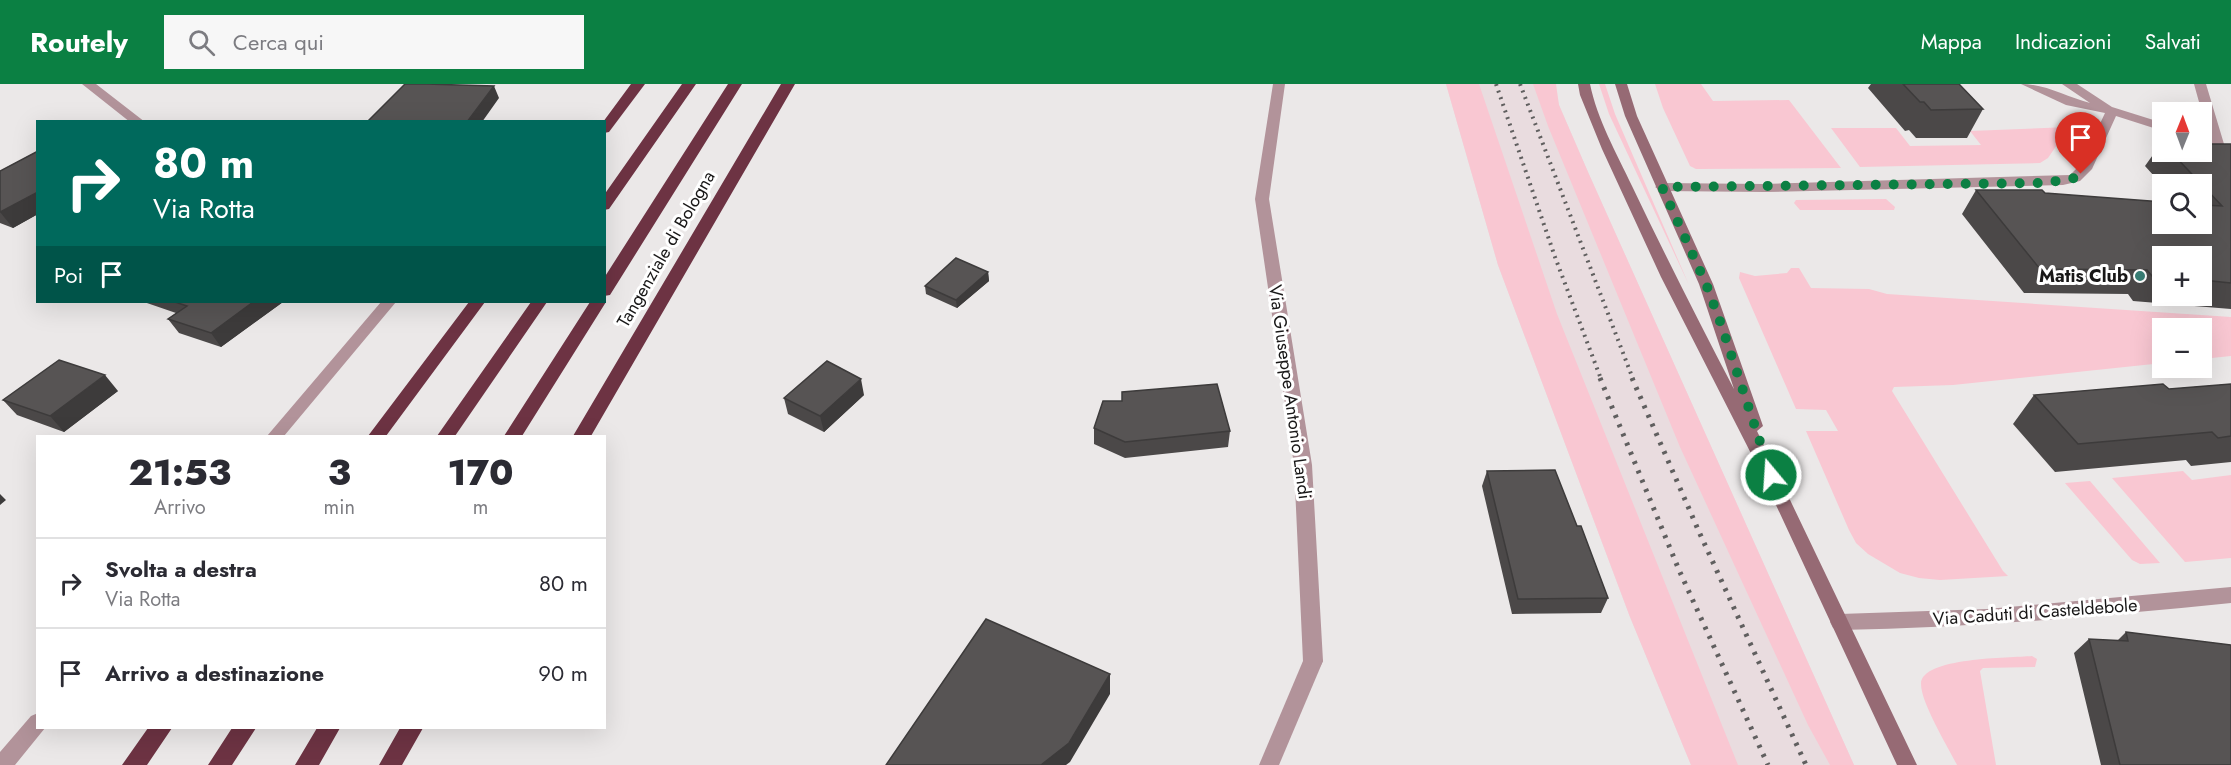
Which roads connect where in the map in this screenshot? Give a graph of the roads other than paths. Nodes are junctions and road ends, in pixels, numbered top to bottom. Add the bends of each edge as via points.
1 (88, 84) edge
2 (638, 84) edge
3 (689, 84) edge
4 (735, 84) edge
5 (788, 84) edge
6 (1279, 84) edge
7 (1584, 84) edge
8 (1621, 84) edge
9 (2027, 84) edge
10 (2068, 84) edge
11 (2200, 84) edge
12 (2112, 111) junction
13 (136, 120) edge
14 (2152, 124) edge
15 (606, 126) edge
16 (2212, 144) edge
17 (2218, 146) junction
18 (2231, 152) edge
19 (1662, 187) junction
20 (606, 203) edge
21 (606, 288) edge
22 (388, 303) edge
23 (476, 303) edge
24 (538, 303) edge
25 (597, 303) edge
26 (276, 435) edge
27 (378, 435) edge
28 (447, 435) edge
29 (514, 435) edge
30 (583, 435) edge
31 (1771, 475) junction
32 (2231, 595) edge
33 (1840, 622) junction
34 (36, 725) edge
35 (160, 729) edge
36 (244, 729) edge
37 (328, 729) edge
38 (411, 729) edge
39 (2, 765) edge
40 (133, 765) edge
41 (219, 765) edge
42 (306, 765) edge
43 (390, 765) edge
44 (1269, 765) edge
45 (1907, 765) edge

1 - 13 street
2 - 15 highway
3 - 20 highway
4 - 21 highway
5 - 30 highway, Tangenziale di Bologna
6 - 44 street, Via Giuseppe Antonio Landi via 1262,199 1303,465 1313,661
7 - 31 main road via 1608,149 1663,266
8 - 19 main road
9 - 12 street via 2070,102
10 - 12 street
11 - 17 street
12 - 14 street
12 - 19 street via 2087,166 2075,178 2063,181
16 - 17 street
17 - 18 street
19 - 31 main road via 1706,284
22 - 26 street
23 - 27 highway
24 - 28 highway
25 - 29 highway
31 - 33 main road
32 - 33 street, Via Caduti di Casteldebole via 2038,615
33 - 45 main road
34 - 39 street
35 - 40 highway
36 - 41 highway
37 - 42 highway
38 - 43 highway

